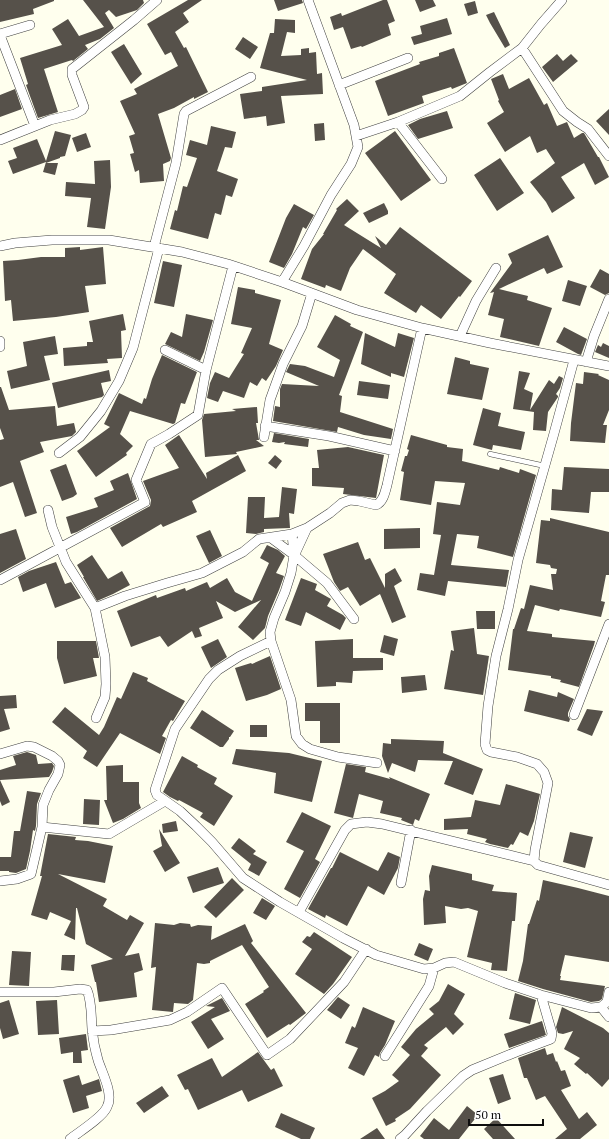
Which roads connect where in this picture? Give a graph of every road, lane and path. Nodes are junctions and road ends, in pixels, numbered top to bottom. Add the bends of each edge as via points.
1 (157, 0) edge
2 (308, 0) edge
3 (562, 0) edge
4 (30, 25) dead end
5 (0, 34) edge
6 (522, 48) junction
7 (408, 58) dead end
8 (251, 77) dead end
9 (339, 85) junction
10 (398, 122) junction
11 (35, 126) junction
12 (356, 136) junction
13 (0, 140) edge
14 (609, 156) edge
15 (442, 179) dead end
16 (0, 246) edge
17 (157, 247) junction
18 (233, 266) junction
19 (496, 268) dead end
20 (282, 282) junction
21 (312, 293) junction
22 (609, 299) edge
23 (422, 328) junction
24 (460, 336) junction
25 (0, 341) edge
26 (0, 347) edge
27 (165, 350) dead end
28 (574, 360) junction
29 (586, 362) junction
30 (609, 366) edge
31 (206, 370) junction
32 (265, 426) junction
33 (264, 437) dead end
34 (395, 451) junction
35 (58, 453) dead end
36 (490, 454) dead end
37 (545, 466) junction
38 (48, 510) dead end
39 (307, 528) junction
40 (292, 534) junction
41 (271, 538) junction
42 (60, 547) junction
43 (294, 555) junction
44 (0, 580) edge
45 (95, 608) junction
46 (354, 619) dead end
47 (609, 624) edge
48 (272, 641) junction
49 (574, 715) dead end
50 (96, 718) dead end
51 (0, 754) edge
52 (376, 763) dead end
53 (165, 801) junction
54 (42, 827) junction
55 (411, 830) junction
56 (534, 861) junction
57 (0, 881) edge
58 (401, 883) dead end
59 (609, 885) edge
60 (299, 912) junction
61 (366, 949) junction
62 (434, 968) junction
63 (0, 992) edge
64 (609, 992) edge
65 (541, 995) junction
66 (602, 1007) junction
67 (609, 1017) edge
68 (92, 1031) junction
69 (386, 1056) dead end
70 (70, 1139) edge
71 (400, 1139) edge

1 - 11 street via 72,69 84,106 82,110
2 - 9 street
3 - 6 street
4 - 5 street
5 - 11 street
6 - 10 street via 460,96
6 - 14 street via 563,111 588,129
7 - 9 street
8 - 17 street via 194,106 184,114
9 - 12 street
10 - 12 street
10 - 15 street
11 - 13 street
12 - 20 street via 358,147 351,164
16 - 17 street via 52,240 109,240
17 - 18 street
17 - 35 street via 133,348 119,381 101,411 80,437
18 - 20 street
18 - 31 street
19 - 24 street via 476,301
20 - 21 street
21 - 23 street via 357,310
21 - 32 street via 302,326 272,393
22 - 29 street
23 - 24 street
23 - 34 street
24 - 28 street
25 - 26 street
27 - 31 street
28 - 29 street
28 - 37 street
29 - 30 street
31 - 42 street via 198,415 151,444 136,480 145,502
32 - 33 street
32 - 34 street via 329,436
34 - 39 street via 387,485 378,505 350,500
36 - 37 lane
37 - 56 street via 518,560 496,656 485,744 491,752 537,764 544,772 548,783
38 - 42 street
39 - 40 street
39 - 43 street
40 - 41 street
40 - 43 street
41 - 43 street
41 - 45 street via 260,539 244,552 202,573
42 - 44 street
42 - 45 street via 66,562
43 - 46 street via 328,583
43 - 48 street via 285,592 270,632
45 - 50 street via 105,657 106,684 105,697
47 - 49 street
48 - 52 street via 291,700 296,736 302,744 338,757
48 - 53 street via 218,670 208,679 195,698 175,730 155,790
51 - 54 street via 27,746 34,747 58,761 58,774 43,805
53 - 54 street via 109,834
53 - 60 street via 196,826 243,878
54 - 57 street via 31,874
55 - 56 street
55 - 58 street
55 - 60 street via 367,822 351,824 345,830
56 - 59 street via 538,865
60 - 61 street
61 - 62 street via 376,955 424,969
61 - 68 street via 344,982 290,1039 268,1055 222,988 187,1012 170,1020
62 - 65 street via 454,962
62 - 69 street via 429,986
63 - 68 street via 87,990 90,997
64 - 66 street via 607,1002
65 - 66 street via 591,1008
65 - 71 street via 552,1033 551,1039 472,1070
66 - 67 street
68 - 70 street via 109,1102 99,1117

